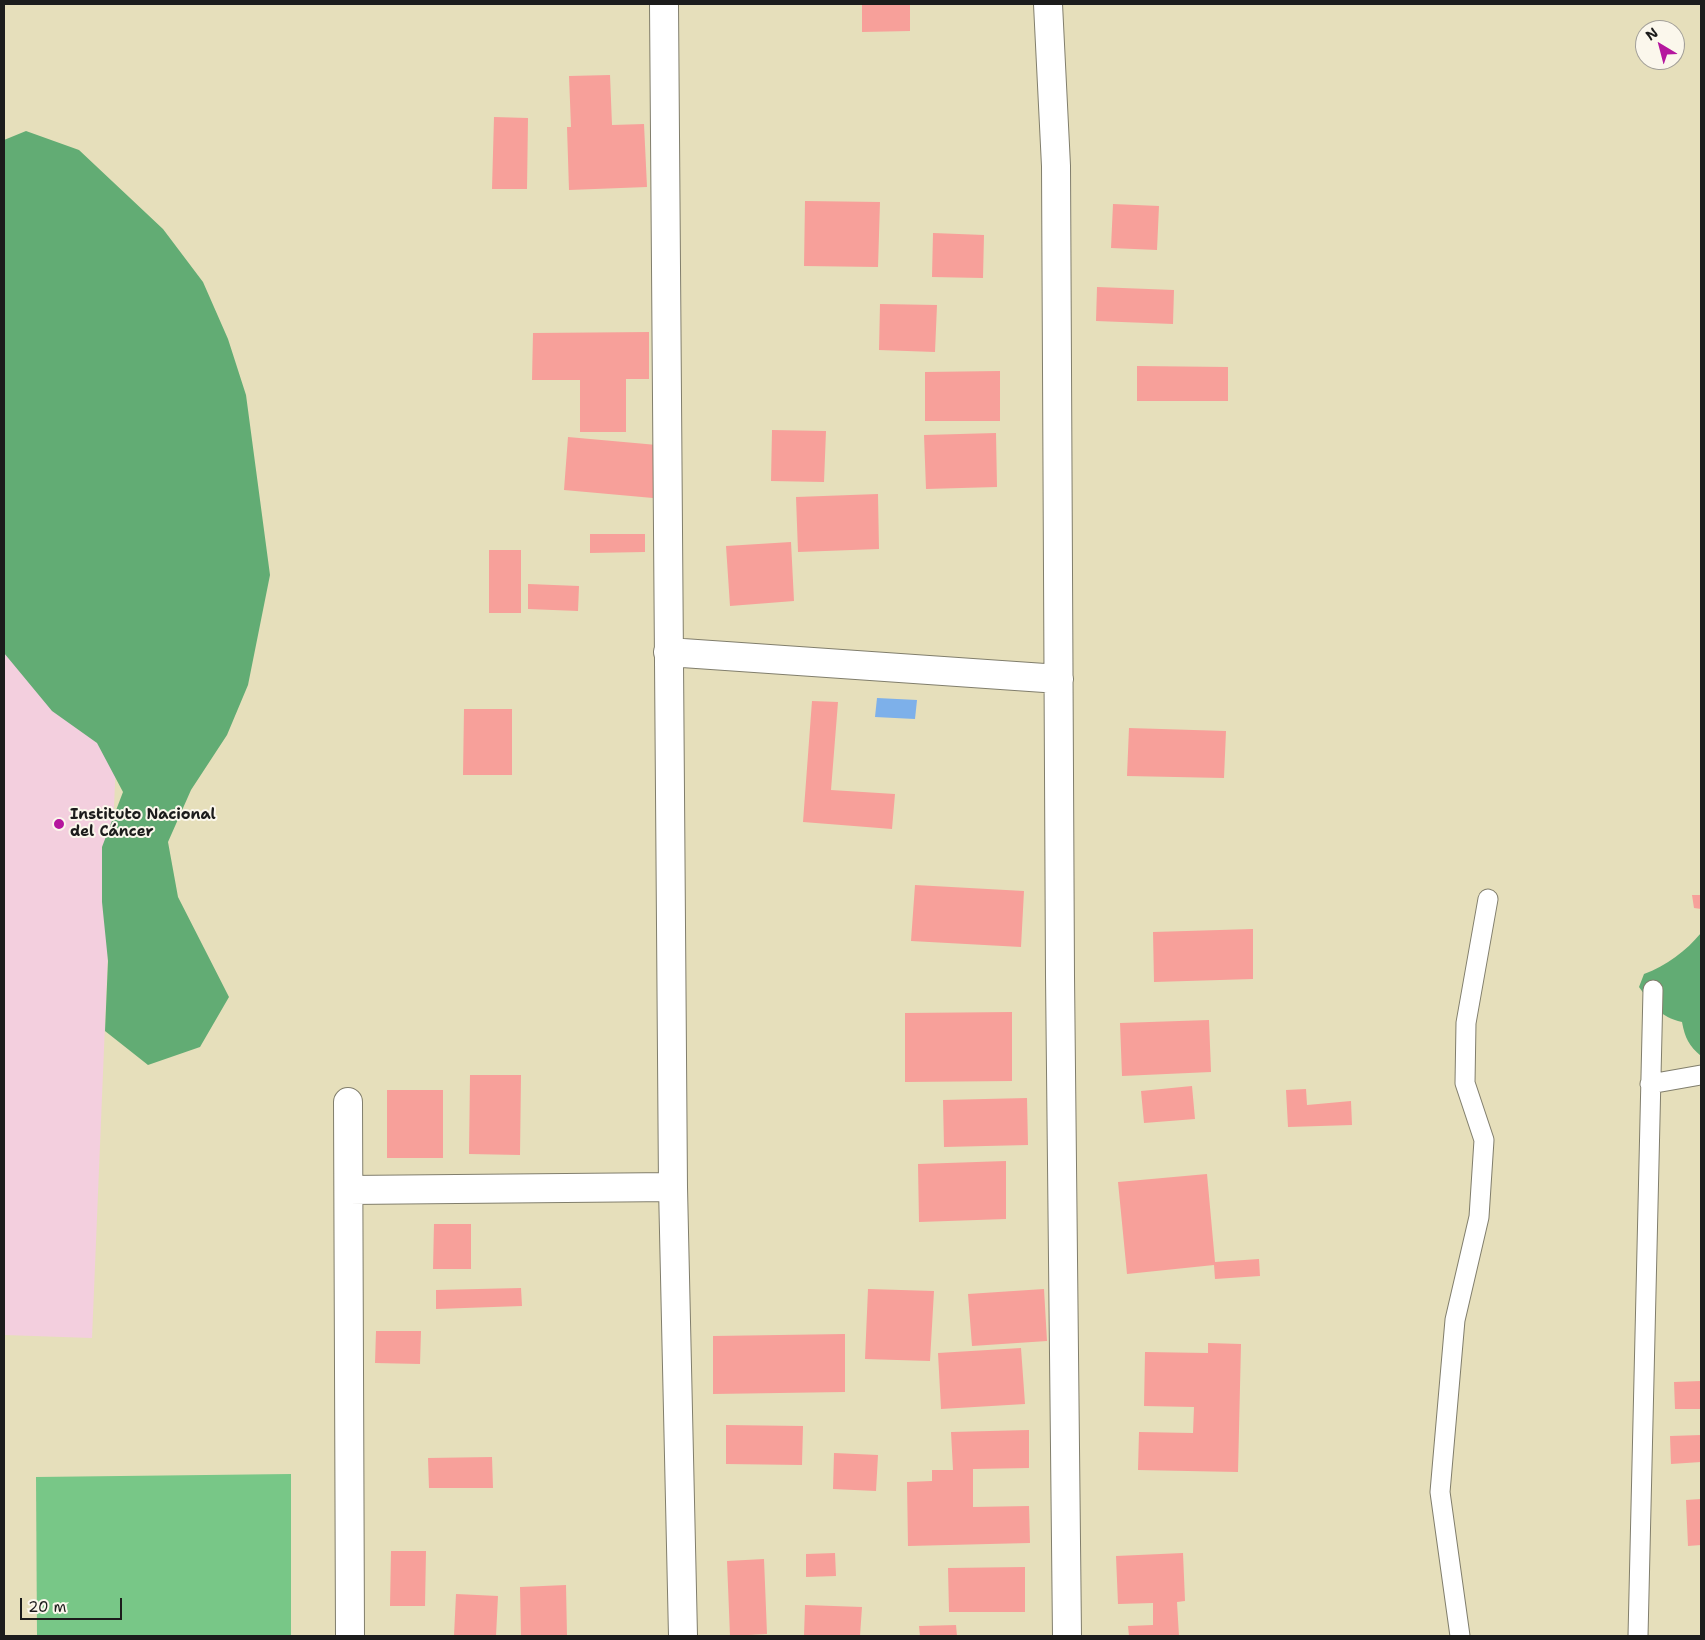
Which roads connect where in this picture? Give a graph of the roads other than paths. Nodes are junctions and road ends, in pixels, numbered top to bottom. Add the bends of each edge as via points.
1 (664, 4) edge
2 (1048, 4) edge
3 (668, 652) junction
4 (1059, 679) junction
5 (1488, 899) dead end
6 (1653, 990) dead end
7 (1701, 1076) edge
8 (1650, 1084) junction
9 (348, 1102) dead end
10 (673, 1187) junction
11 (349, 1190) junction
12 (350, 1636) edge
13 (683, 1636) edge
14 (1067, 1636) edge
15 (1460, 1636) edge
16 (1638, 1636) edge

1 - 3 street
2 - 4 street via 1056,166
3 - 4 street
3 - 10 street
4 - 14 street
5 - 15 lane via 1466,1024 1465,1083 1484,1140 1479,1217 1455,1320 1440,1492
6 - 8 lane
7 - 8 lane
8 - 16 lane
9 - 11 street
10 - 11 street
10 - 13 street
11 - 12 street

